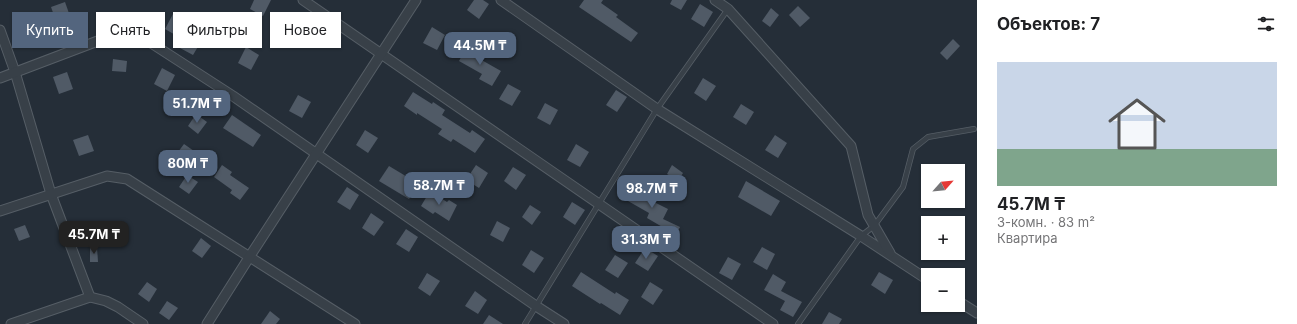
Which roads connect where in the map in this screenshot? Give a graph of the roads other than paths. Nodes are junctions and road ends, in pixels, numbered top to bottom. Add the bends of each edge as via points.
1 (303, 0) edge
2 (416, 0) edge
3 (501, 0) edge
4 (715, 0) edge
5 (728, 9) junction
6 (0, 30) edge
7 (381, 54) junction
8 (15, 72) junction
9 (0, 78) edge
10 (657, 109) junction
11 (974, 129) dead end
12 (316, 154) junction
13 (51, 194) junction
14 (599, 204) junction
15 (0, 210) edge
16 (874, 226) junction
17 (861, 236) junction
18 (250, 256) junction
19 (892, 256) junction
20 (921, 275) edge
21 (90, 297) junction
22 (965, 305) edge
23 (536, 306) junction
24 (977, 313) edge
25 (11, 324) edge
26 (144, 324) edge
27 (207, 324) edge
28 (355, 324) edge
29 (525, 324) edge
30 (564, 324) edge
31 (773, 324) edge
32 (798, 324) edge

1 - 7 street
2 - 7 street
3 - 10 street
4 - 5 street
5 - 10 lane
5 - 16 street via 851,146 868,215
6 - 8 street
7 - 12 street
7 - 14 street
8 - 9 street
8 - 12 street via 103,39 148,41
8 - 13 street
10 - 14 lane
10 - 17 street
11 - 16 lane via 928,137 913,149 903,187
12 - 18 street
12 - 23 street
13 - 15 street
13 - 18 street via 107,176 128,179
13 - 21 street
14 - 23 lane
14 - 31 street
16 - 17 lane
16 - 19 street
17 - 19 street
17 - 32 lane
18 - 27 street
18 - 28 street
19 - 20 street
21 - 25 street
21 - 26 street via 106,301
22 - 24 street
23 - 29 lane
23 - 30 street

